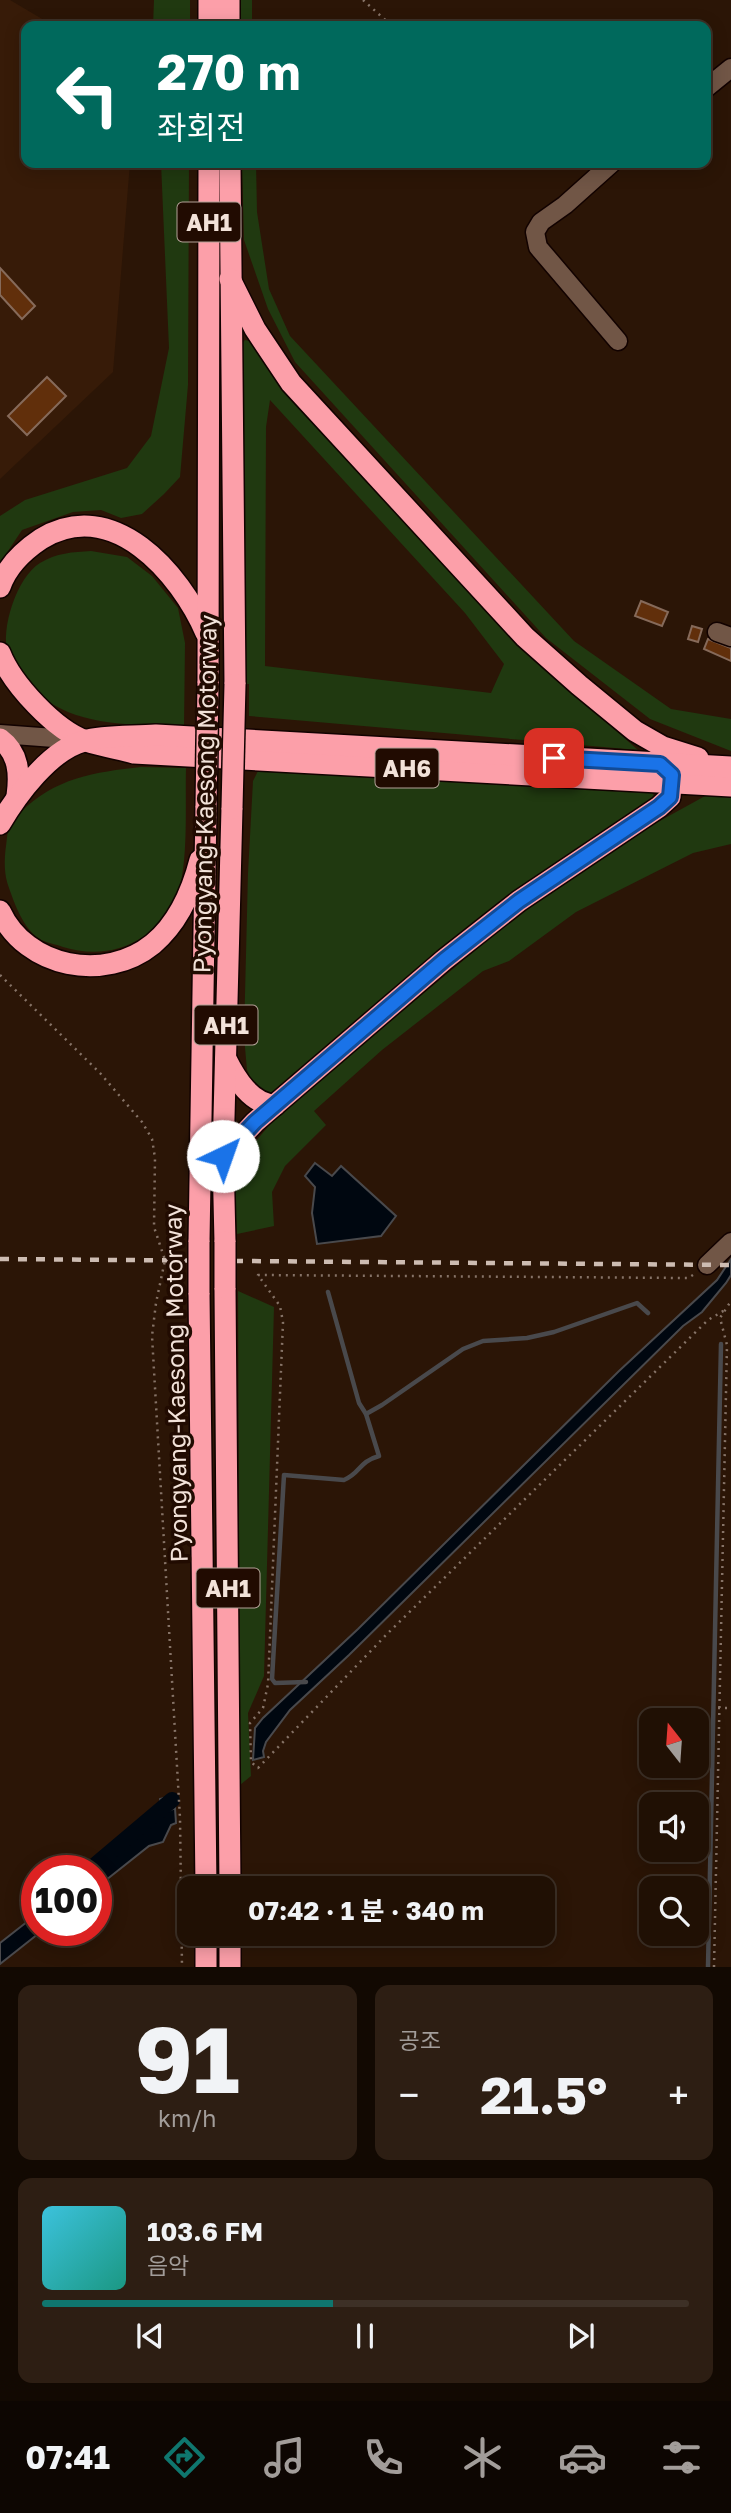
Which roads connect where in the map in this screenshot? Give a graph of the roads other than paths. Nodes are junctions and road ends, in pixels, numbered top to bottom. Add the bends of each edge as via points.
1 (209, 0) edge
2 (229, 0) edge
3 (209, 21) edge
4 (229, 21) edge
5 (731, 68) edge
6 (711, 84) edge
7 (209, 168) edge
8 (230, 168) edge
9 (606, 168) edge
10 (220, 280) junction
11 (618, 341) dead end
12 (0, 587) edge
13 (208, 639) junction
14 (0, 653) edge
15 (0, 734) edge
16 (0, 739) edge
17 (85, 741) junction
18 (660, 764) junction
19 (730, 774) edge
20 (673, 782) junction
21 (17, 796) junction
22 (0, 824) edge
23 (207, 834) junction
24 (0, 911) edge
25 (226, 1058) junction
26 (275, 1105) junction
27 (223, 1156) junction
28 (731, 1241) edge
29 (706, 1265) road end
30 (206, 1876) edge
31 (230, 1876) edge
32 (206, 1946) edge
33 (230, 1946) edge
34 (206, 1967) edge
35 (230, 1967) edge

1 - 3 highway
2 - 4 highway
5 - 6 street
7 - 10 highway, Pyongyang-Kaesong Motorway / AH1
8 - 10 highway, Pyongyang-Kaesong Motorway / AH1
9 - 11 street via 535,232 538,247
10 - 13 highway, Pyongyang-Kaesong Motorway / AH1
10 - 19 highway via 291,383 525,637 635,731
10 - 25 highway, Pyongyang-Kaesong Motorway / AH1, bridge via 235,684
12 - 13 highway via 24,551 46,536 74,527 103,528 131,539 154,557 188,600
13 - 23 highway, Pyongyang-Kaesong Motorway / AH1, bridge
14 - 17 highway via 34,703
15 - 17 street
16 - 21 highway via 15,758
17 - 18 highway, AH6 via 156,735
17 - 20 highway, AH6 via 134,753
17 - 21 highway via 45,766
18 - 19 highway, AH6
18 - 20 highway
19 - 20 highway, AH6
20 - 26 highway via 670,797 659,807 519,901
21 - 22 highway
23 - 24 highway via 197,874 173,922 151,945 124,960 93,967 47,957 22,940
23 - 30 highway, Pyongyang-Kaesong Motorway / AH1, bridge via 199,1242
25 - 26 highway via 243,1087 266,1104
25 - 27 highway, Pyongyang-Kaesong Motorway / AH1
26 - 27 highway
27 - 31 highway, Pyongyang-Kaesong Motorway / AH1, bridge
28 - 29 street
32 - 34 highway
33 - 35 highway

